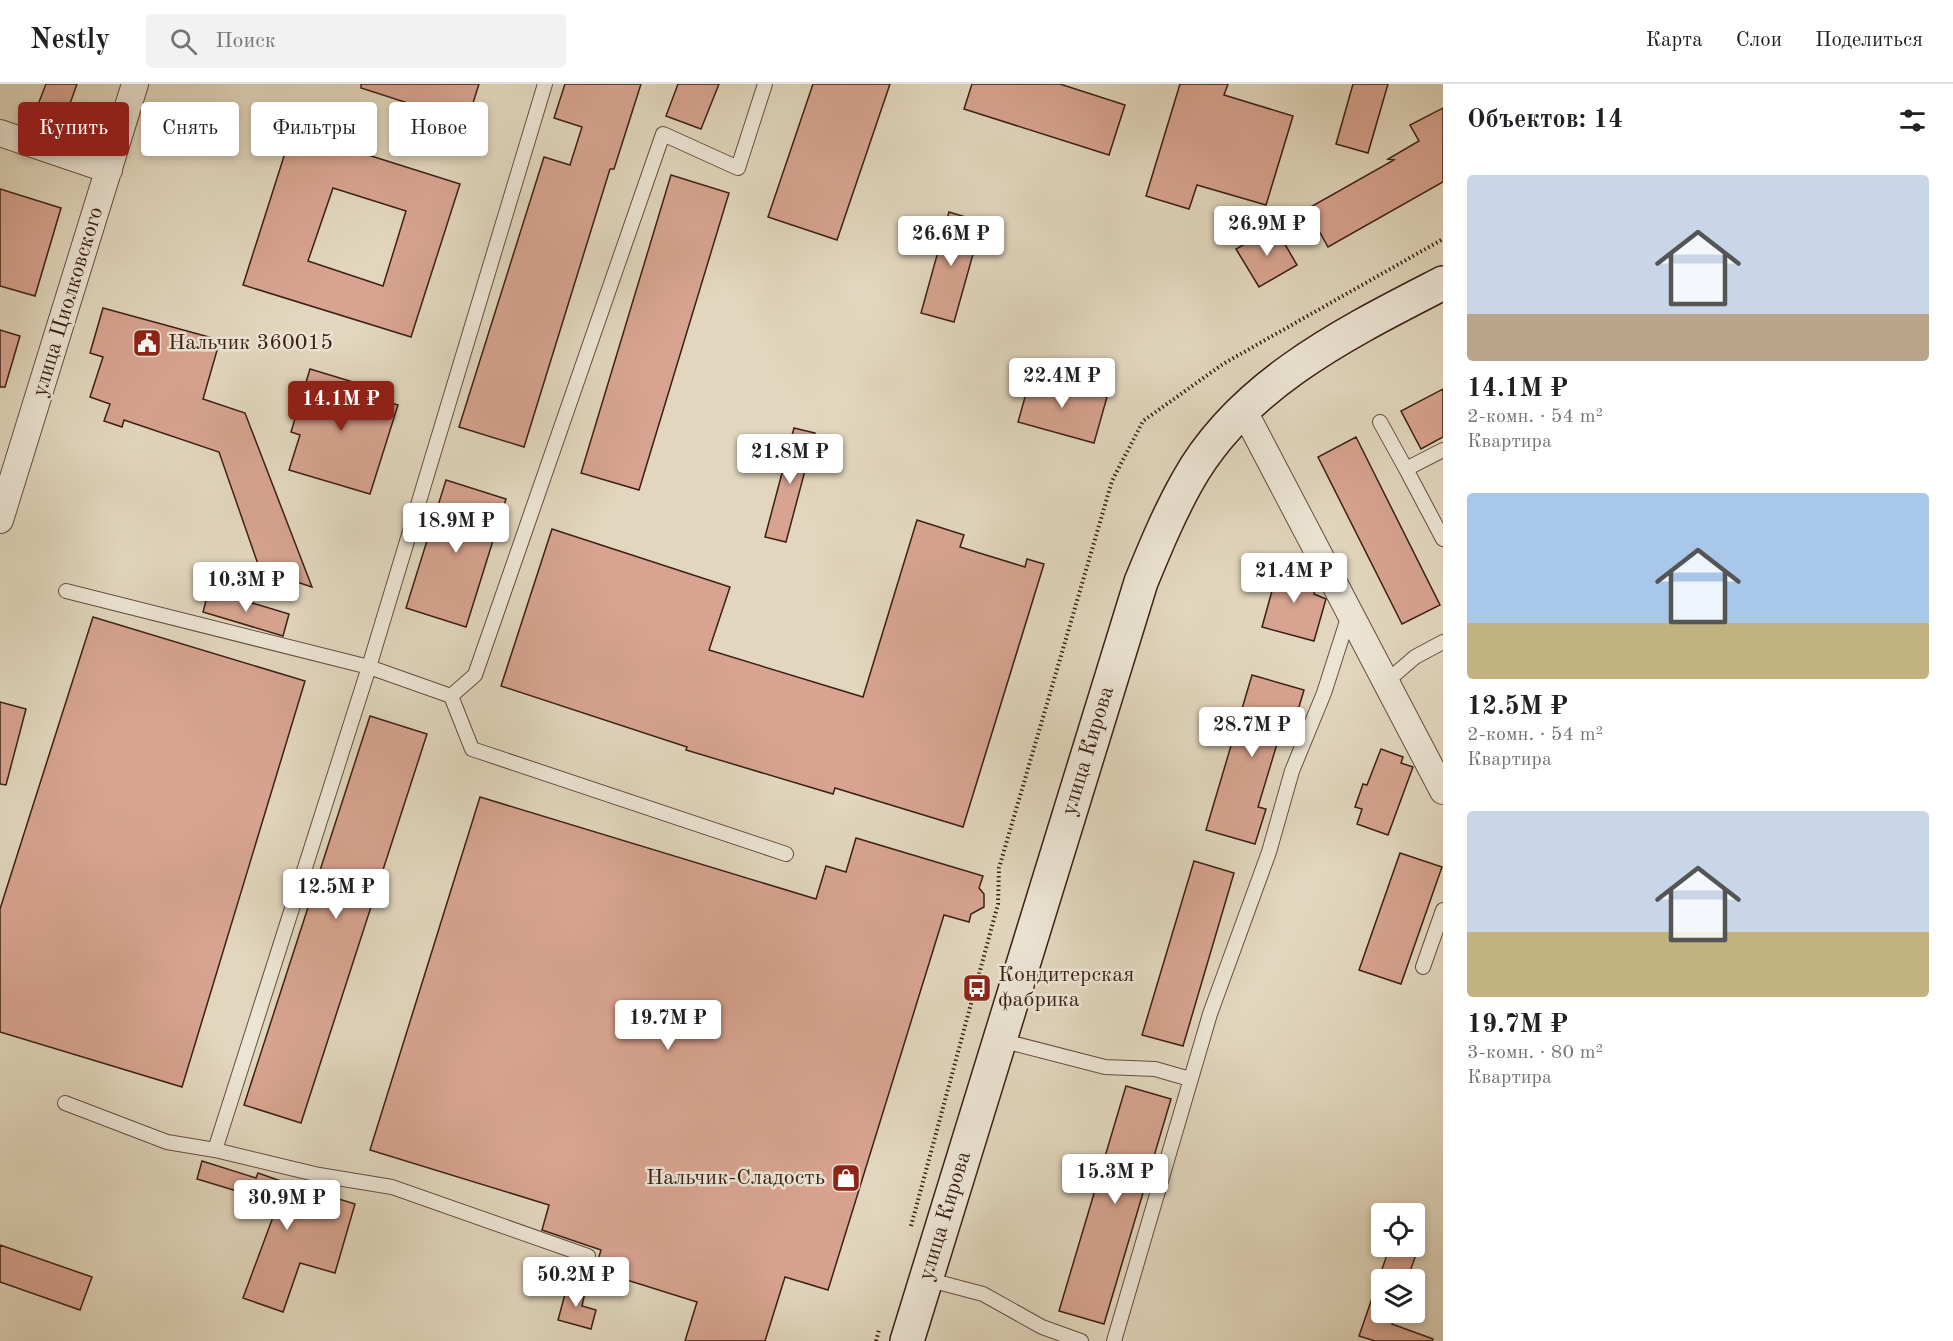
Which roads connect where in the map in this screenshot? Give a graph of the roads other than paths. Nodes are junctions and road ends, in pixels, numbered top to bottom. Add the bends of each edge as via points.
1 (135, 84) edge
2 (545, 84) edge
3 (765, 84) edge
4 (0, 133) edge
5 (109, 170) junction
6 (1443, 283) edge
7 (1244, 411) junction
8 (1380, 422) dead end
9 (1443, 450) edge
10 (1406, 468) junction
11 (0, 520) edge
12 (1443, 539) edge
13 (66, 591) dead end
14 (1350, 613) junction
15 (1443, 642) edge
16 (369, 667) junction
17 (1386, 682) junction
18 (451, 696) junction
19 (1443, 791) edge
20 (786, 854) dead end
21 (1443, 910) edge
22 (1423, 967) dead end
23 (998, 1040) junction
24 (1190, 1079) junction
25 (65, 1103) dead end
26 (216, 1150) junction
27 (588, 1256) dead end
28 (926, 1279) junction
29 (907, 1341) edge
30 (1082, 1341) edge
31 (1114, 1341) edge

1 - 5 street, улица Циолковского
2 - 16 lane
3 - 18 lane via 738,168 663,134 475,675
4 - 5 street
5 - 11 street, улица Циолковского
6 - 7 main road, улица Кирова via 1349,331 1296,366
7 - 14 street
7 - 23 main road, улица Кирова via 1209,449 1187,481 1141,582
8 - 10 lane
9 - 10 lane
10 - 12 lane
13 - 16 lane
14 - 17 street
14 - 24 lane via 1324,693 1292,771 1269,852
15 - 17 lane via 1415,657
16 - 18 lane
16 - 26 lane
17 - 19 street
18 - 20 lane via 472,748
21 - 22 lane
23 - 24 lane via 1105,1066 1155,1069
23 - 28 main road, улица Кирова
24 - 31 lane
25 - 26 lane via 167,1142
26 - 27 lane via 319,1175 392,1187
28 - 29 main road, улица Кирова
28 - 30 lane via 983,1294 1042,1327

